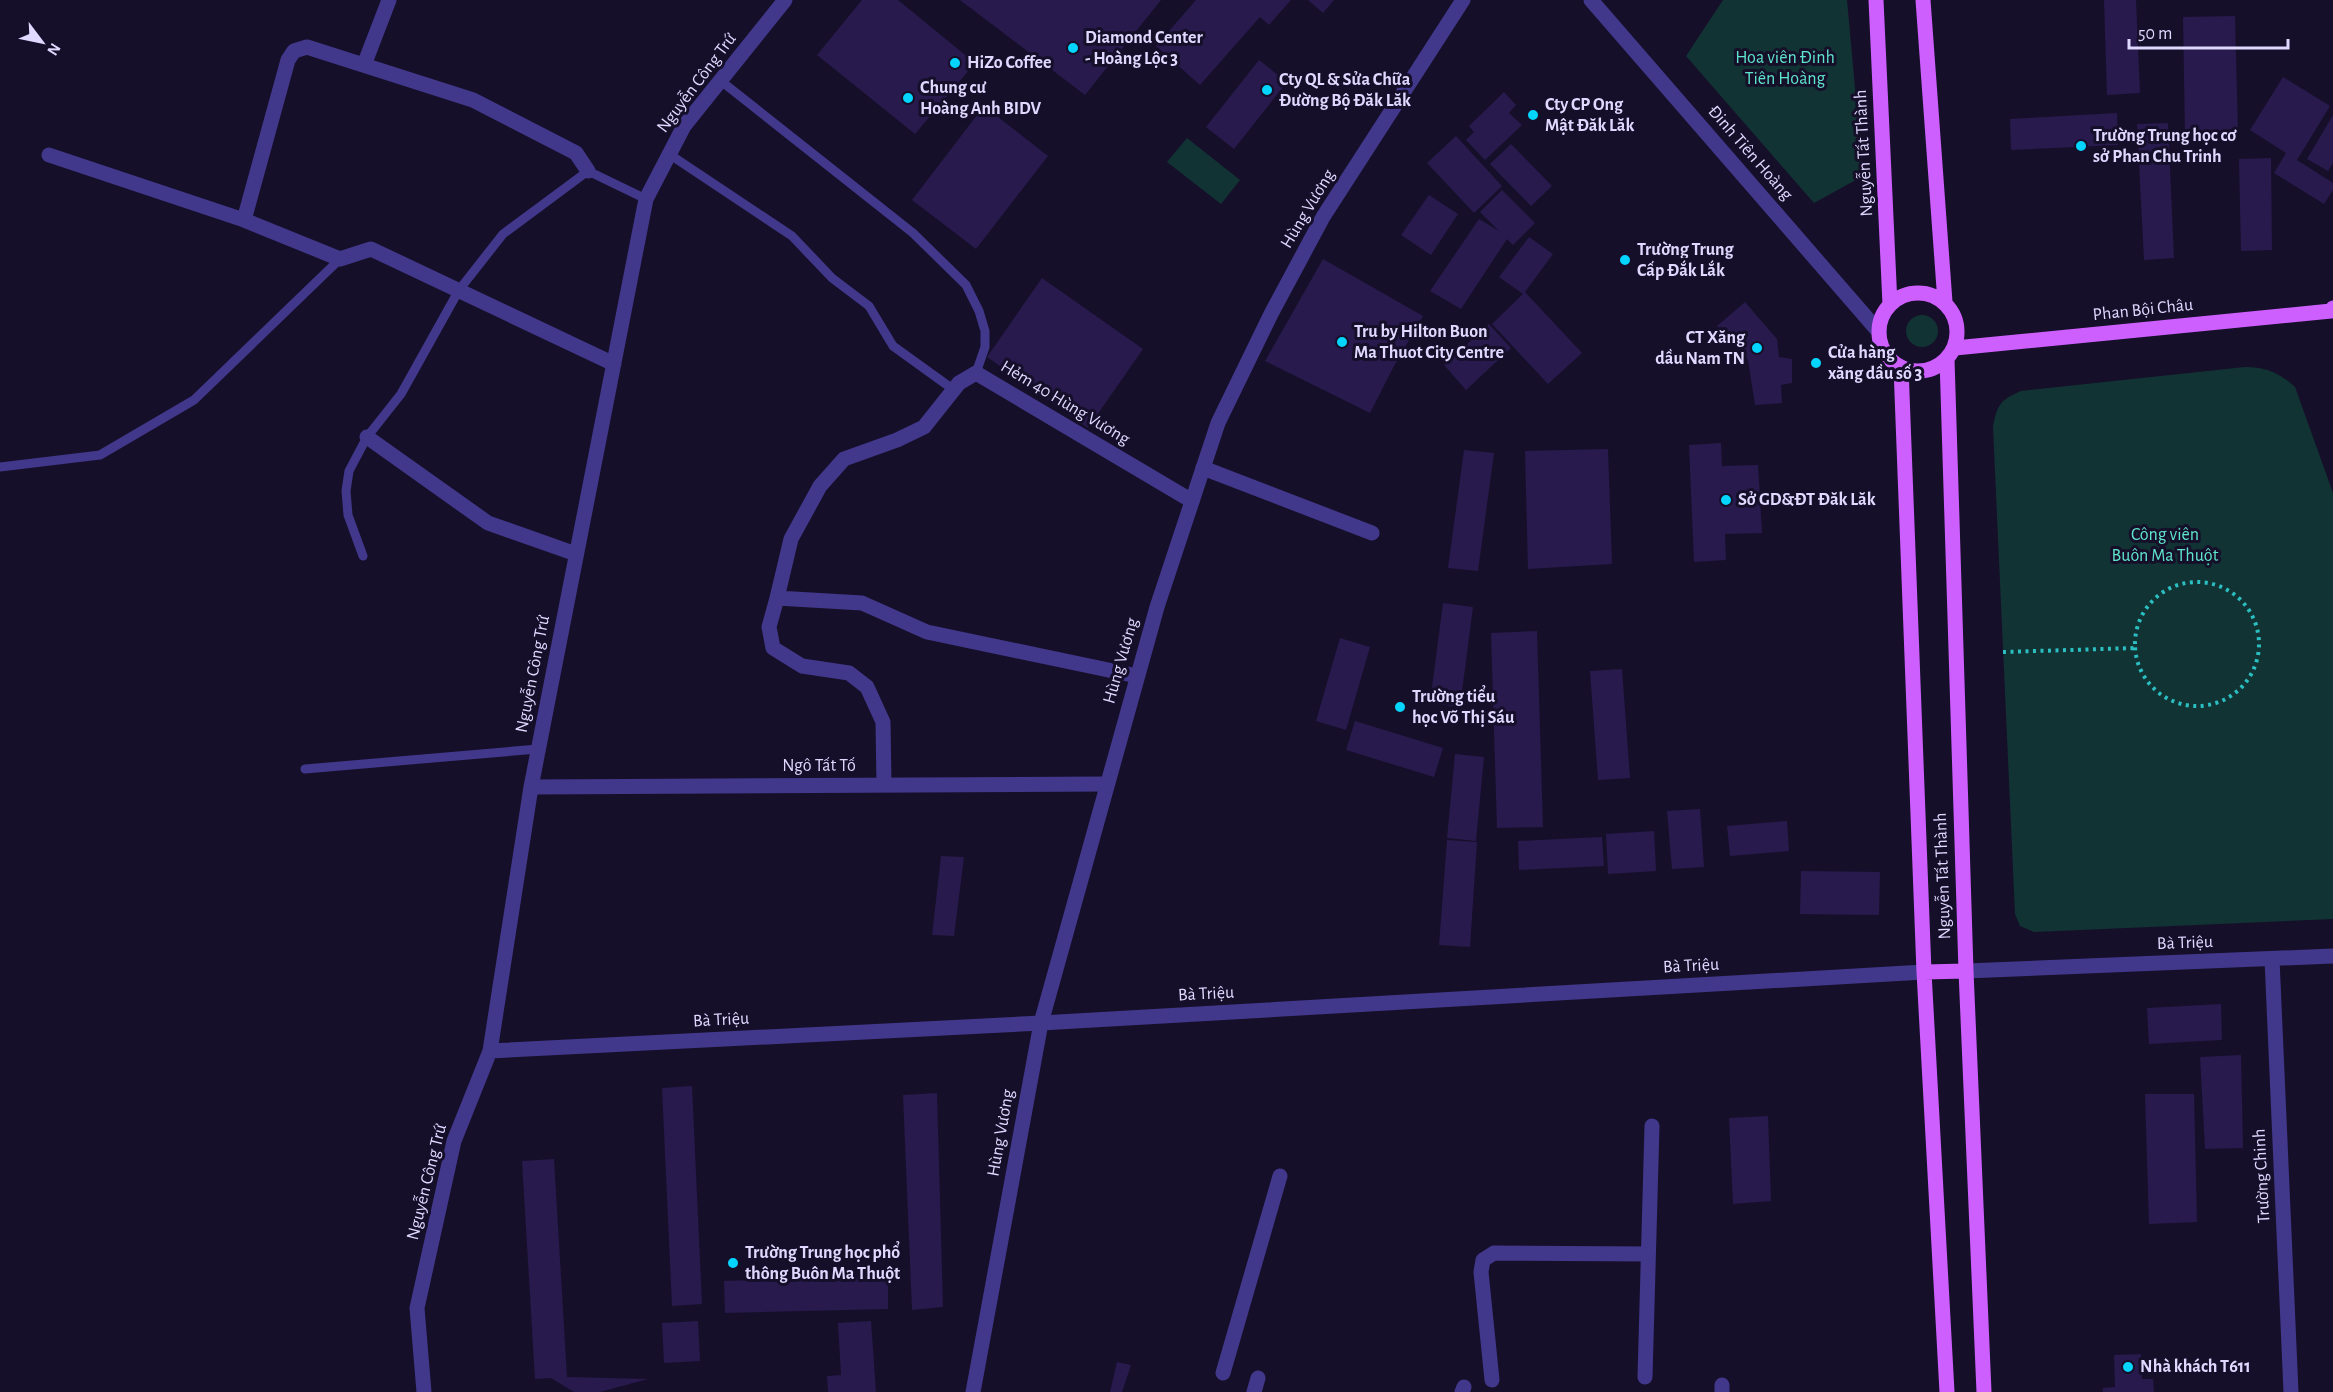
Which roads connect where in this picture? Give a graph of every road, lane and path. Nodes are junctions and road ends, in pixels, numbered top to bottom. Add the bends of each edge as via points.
1 (389, 0) edge
2 (785, 0) edge
3 (1463, 0) edge
4 (1591, 0) edge
5 (1876, 0) edge
6 (1923, 0) edge
7 (364, 65) junction
8 (721, 81) junction
9 (669, 154) junction
10 (49, 155) dead end
11 (588, 171) junction
12 (646, 199) junction
13 (244, 220) junction
14 (340, 259) junction
15 (459, 290) junction
16 (1945, 302) junction
17 (1890, 305) junction
18 (2333, 308) edge
19 (1879, 332) junction
20 (1951, 353) junction
21 (614, 364) junction
22 (1901, 367) junction
23 (976, 373) junction
24 (954, 390) junction
25 (367, 437) junction
26 (0, 467) edge
27 (1203, 468) junction
28 (1192, 501) junction
29 (1372, 533) dead end
30 (576, 554) junction
31 (363, 556) dead end
32 (777, 598) junction
33 (2136, 648) junction
34 (2003, 652) dead end
35 (1137, 676) junction
36 (538, 749) junction
37 (305, 770) dead end
38 (1106, 784) junction
39 (884, 785) junction
40 (531, 787) junction
41 (2333, 956) edge
42 (2272, 959) junction
43 (1966, 971) junction
44 (1924, 972) junction
45 (1041, 1023) junction
46 (490, 1051) junction
47 (1652, 1126) dead end
48 (1280, 1176) dead end
49 (1648, 1254) junction
50 (1223, 1373) dead end
51 (1645, 1377) dead end
52 (1492, 1380) dead end
53 (424, 1392) edge
54 (974, 1392) edge
55 (1947, 1392) edge
56 (1984, 1392) edge
57 (2291, 1392) edge

1 - 7 street
2 - 8 street, Nguyễn Công Trứ
3 - 27 street, Hùng Vương via 1323,217 1218,423
4 - 19 street, Đinh Tiên Hoàng
5 - 17 main road, Nguyễn Tất Thành
6 - 16 main road
7 - 11 street via 473,100 576,153
7 - 13 street via 307,47 294,51 278,92
8 - 9 street, Nguyễn Công Trứ via 684,126
8 - 23 lane via 913,233 966,285 986,331
9 - 12 street, Nguyễn Công Trứ
9 - 24 lane via 792,236 832,278 869,306 893,346
10 - 13 street
11 - 12 lane
11 - 15 lane via 503,234
12 - 21 street, Nguyễn Công Trứ
13 - 14 street
14 - 15 street via 371,249
14 - 26 lane via 194,400 100,455
15 - 21 street
15 - 25 lane via 400,394
16 - 17 main road via 1919,293
16 - 20 main road via 1957,322 1958,335
17 - 19 main road
18 - 20 main road, Phan Bội Châu
19 - 22 main road via 1885,353
20 - 22 main road via 1939,366 1927,370 1913,372
20 - 43 main road, Nguyễn Tất Thành
21 - 30 street, Nguyễn Công Trứ
22 - 44 main road, Nguyễn Tất Thành
23 - 24 street, Hẻm 40 Hùng Vương
23 - 28 street, Hẻm 40 Hùng Vương
24 - 32 street, Hẻm 40 Hùng Vương via 924,427 844,459 820,486 791,538
25 - 30 street via 488,523
25 - 31 lane via 349,471 346,491 348,515
27 - 28 street, Hùng Vương
27 - 29 street
28 - 35 street, Hùng Vương
30 - 36 street, Nguyễn Công Trứ
32 - 35 street via 861,603 927,632
32 - 39 street, Hẻm 40 Hùng Vương via 768,627 773,648 802,666 849,673 867,687 884,722
33 - 33 path via 2135,633 2154,598 2185,582 2225,587 2249,606 2261,638 2255,671 2230,699 2193,708 2154,691 2137,666
33 - 34 path
35 - 38 street, Hùng Vương
36 - 37 lane
36 - 40 street, Nguyễn Công Trứ
38 - 39 street, Ngô Tất Tố
38 - 45 street, Hùng Vương
39 - 40 street, Ngô Tất Tố
40 - 46 street, Nguyễn Công Trứ
41 - 42 street, Bà Triệu
42 - 43 street, Bà Triệu
42 - 57 street, Trường Chinh
43 - 44 main road
43 - 56 main road, Nguyễn Tất Thành
44 - 45 street, Bà Triệu
44 - 55 main road, Nguyễn Tất Thành
45 - 46 street, Bà Triệu
45 - 54 street, Hùng Vương
46 - 53 street, Nguyễn Công Trứ via 454,1141 417,1308
47 - 49 street
48 - 50 street
49 - 51 street
49 - 52 street via 1494,1253 1483,1260

